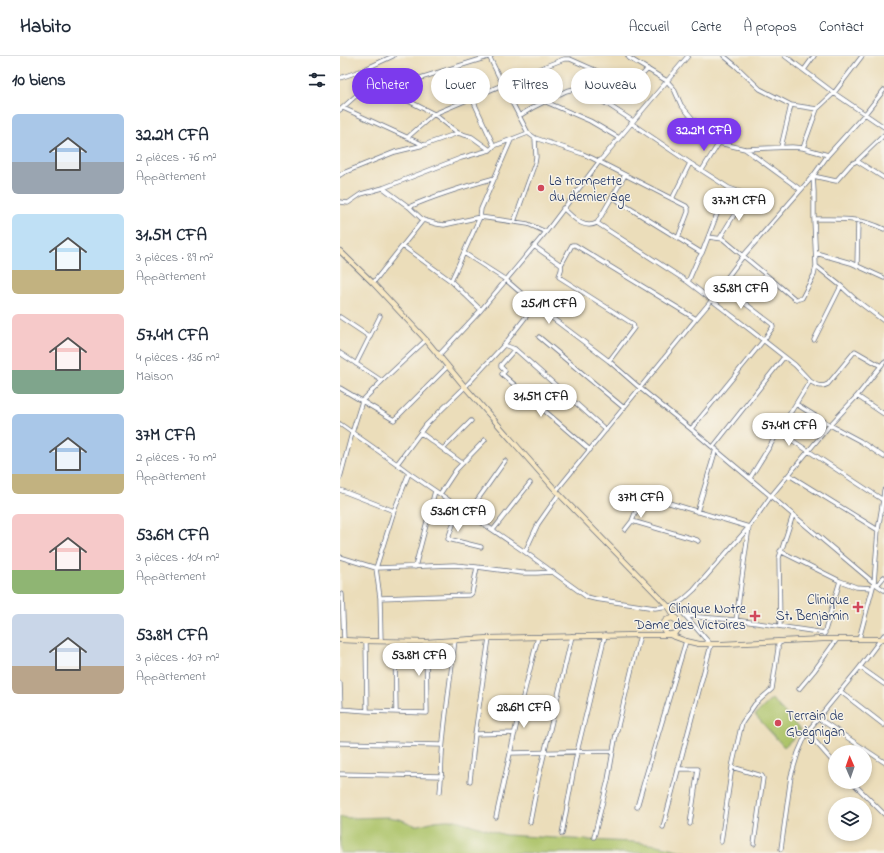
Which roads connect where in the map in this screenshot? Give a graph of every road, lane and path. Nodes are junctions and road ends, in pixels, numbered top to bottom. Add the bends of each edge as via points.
1 (393, 56) edge
2 (490, 56) edge
3 (628, 56) edge
4 (688, 56) edge
5 (724, 56) edge
6 (785, 56) edge
7 (814, 56) edge
8 (862, 56) edge
9 (367, 68) edge
10 (541, 68) edge
11 (590, 68) edge
12 (646, 68) edge
13 (804, 70) junction
14 (651, 71) edge
15 (352, 74) edge
16 (498, 74) edge
17 (423, 77) edge
18 (340, 78) edge
19 (667, 81) junction
20 (884, 90) edge
21 (563, 93) edge
22 (834, 93) junction
23 (352, 99) edge
24 (414, 104) edge
25 (458, 104) edge
26 (475, 104) edge
27 (513, 104) edge
28 (541, 104) edge
29 (551, 104) edge
30 (791, 105) junction
31 (341, 109) edge
32 (817, 109) junction
33 (434, 114) junction
34 (865, 114) junction
35 (519, 116) junction
36 (632, 122) junction
37 (884, 127) edge
38 (458, 132) junction
39 (528, 133) junction
40 (884, 135) edge
41 (408, 137) junction
42 (536, 138) junction
43 (618, 138) junction
44 (511, 140) junction
45 (719, 143) junction
46 (424, 145) junction
47 (494, 146) junction
48 (781, 147) junction
49 (803, 148) junction
50 (745, 149) junction
51 (490, 150) junction
52 (828, 156) junction
53 (856, 161) junction
54 (598, 162) junction
55 (690, 163) junction
56 (702, 170) junction
57 (625, 175) junction
58 (340, 176) edge
59 (813, 176) junction
60 (495, 178) junction
61 (884, 178) edge
62 (383, 188) junction
63 (729, 188) junction
64 (801, 190) junction
65 (613, 196) junction
66 (672, 199) junction
67 (340, 202) edge
68 (408, 207) junction
69 (563, 208) junction
70 (480, 217) junction
71 (814, 219) junction
72 (423, 220) junction
73 (858, 220) junction
74 (514, 222) junction
75 (597, 223) junction
76 (884, 229) edge
77 (546, 232) junction
78 (708, 237) junction
79 (678, 238) junction
80 (720, 238) junction
81 (403, 246) junction
82 (534, 246) junction
83 (340, 251) edge
84 (464, 252) junction
85 (702, 253) junction
86 (816, 253) junction
87 (744, 255) junction
88 (561, 265) junction
89 (816, 266) junction
90 (857, 266) junction
91 (884, 278) edge
92 (506, 280) junction
93 (451, 281) junction
94 (688, 282) junction
95 (373, 283) junction
96 (721, 285) junction
97 (841, 286) junction
98 (712, 300) junction
99 (535, 305) junction
100 (481, 310) junction
101 (380, 316) dead end
102 (340, 317) edge
103 (696, 319) junction
104 (884, 321) edge
105 (370, 336) junction
106 (539, 337) dead end
107 (426, 340) junction
108 (814, 340) dead end
109 (763, 341) junction
110 (504, 345) junction
111 (515, 349) junction
112 (340, 353) edge
113 (438, 356) junction
114 (784, 357) junction
115 (609, 362) junction
116 (884, 362) edge
117 (356, 364) junction
118 (448, 366) junction
119 (881, 366) junction
120 (382, 381) junction
121 (810, 381) junction
122 (465, 387) junction
123 (340, 388) edge
124 (640, 388) junction
125 (857, 396) junction
126 (362, 401) junction
127 (796, 404) junction
128 (624, 408) junction
129 (884, 414) edge
130 (471, 421) dead end
131 (340, 424) edge
132 (830, 425) junction
133 (691, 429) junction
134 (606, 430) junction
135 (778, 431) junction
136 (352, 433) junction
137 (421, 433) junction
138 (485, 440) dead end
139 (714, 448) junction
140 (443, 449) junction
141 (590, 450) junction
142 (808, 451) junction
143 (884, 457) edge
144 (505, 461) dead end
145 (462, 463) junction
146 (397, 464) junction
147 (409, 473) junction
148 (789, 475) junction
149 (340, 478) edge
150 (750, 478) junction
151 (530, 483) dead end
152 (340, 490) edge
153 (884, 490) edge
154 (435, 491) junction
155 (558, 493) junction
156 (440, 494) junction
157 (771, 496) junction
158 (883, 500) edge
159 (459, 507) junction
160 (394, 511) junction
161 (696, 512) junction
162 (468, 513) junction
163 (793, 515) junction
164 (632, 520) junction
165 (749, 527) junction
166 (493, 530) junction
167 (625, 530) dead end
168 (878, 530) junction
169 (698, 541) dead end
170 (481, 547) dead end
171 (780, 551) junction
172 (525, 552) junction
173 (340, 557) edge
174 (414, 567) junction
175 (477, 567) junction
176 (376, 568) junction
177 (553, 572) junction
178 (884, 577) edge
179 (840, 581) junction
180 (876, 584) junction
181 (872, 588) junction
182 (884, 590) edge
183 (342, 594) dead end
184 (380, 598) junction
185 (676, 605) junction
186 (668, 606) junction
187 (686, 616) junction
188 (736, 620) junction
189 (677, 621) junction
190 (780, 626) junction
191 (825, 633) junction
192 (606, 635) junction
193 (640, 635) junction
194 (669, 635) junction
195 (884, 635) edge
196 (572, 636) junction
197 (538, 637) junction
198 (490, 638) junction
199 (823, 638) junction
200 (837, 639) junction
201 (859, 639) junction
202 (882, 639) edge
203 (342, 640) edge
204 (455, 640) junction
205 (381, 641) junction
206 (686, 641) junction
207 (783, 641) junction
208 (366, 642) junction
209 (395, 642) junction
210 (426, 642) junction
211 (711, 645) junction
212 (860, 668) junction
213 (340, 683) edge
214 (884, 684) edge
215 (799, 689) dead end
216 (840, 691) junction
217 (340, 708) edge
218 (367, 712) junction
219 (396, 712) junction
220 (818, 718) junction
221 (884, 725) edge
222 (807, 732) junction
223 (515, 733) junction
224 (475, 734) junction
225 (340, 744) edge
226 (442, 745) junction
227 (613, 751) junction
228 (544, 752) junction
229 (578, 752) junction
230 (510, 753) junction
231 (828, 756) edge
232 (884, 762) edge
233 (732, 767) junction
234 (678, 769) junction
235 (340, 774) edge
236 (442, 776) junction
237 (470, 781) dead end
238 (859, 789) edge
239 (440, 792) dead end
240 (637, 808) dead end
241 (884, 814) edge
242 (496, 817) dead end
243 (530, 822) dead end
244 (690, 824) dead end
245 (663, 827) dead end
246 (562, 834) dead end
247 (594, 837) dead end
248 (721, 842) dead end
249 (754, 844) dead end
250 (782, 849) dead end

1 - 9 street
2 - 16 street
2 - 17 street
3 - 12 street
4 - 19 street
5 - 30 street via 760,89
6 - 13 street
7 - 13 street
8 - 22 street
10 - 11 street via 564,59
13 - 22 street
14 - 19 street
15 - 18 street
19 - 36 street
19 - 45 street via 674,89 681,105 704,132
20 - 34 street
21 - 36 street via 574,89 583,90
22 - 32 street
22 - 34 street
23 - 31 street
24 - 33 street
25 - 33 street
26 - 47 street
27 - 35 street
28 - 35 street
29 - 43 street via 590,121
30 - 32 street
30 - 48 street
31 - 41 street
32 - 49 street
33 - 38 street
33 - 41 street
34 - 37 street
34 - 52 street
35 - 39 street
36 - 43 street
36 - 55 street
38 - 46 street
38 - 51 street via 472,137
39 - 42 street
39 - 44 street
40 - 53 street
41 - 46 street
42 - 54 street via 583,154
42 - 74 street via 535,163
43 - 54 street
44 - 47 street
44 - 60 street
45 - 50 street
45 - 56 street
46 - 58 street via 396,152
47 - 51 street
48 - 49 street
48 - 50 street
49 - 52 street
50 - 64 street
51 - 62 street via 461,158
52 - 59 street
53 - 59 street via 836,181
53 - 61 street
54 - 57 street
54 - 69 street
55 - 56 street
55 - 66 street
56 - 63 street
57 - 65 street
57 - 66 street
59 - 64 street
59 - 71 street
60 - 68 street
60 - 70 street
62 - 67 street via 361,194 348,203
62 - 68 street
63 - 78 street
63 - 80 street via 743,193 745,197
64 - 87 street
65 - 75 street
65 - 79 street
66 - 79 street via 686,206 688,210
68 - 72 street
69 - 75 street via 581,224 588,226
69 - 77 street
70 - 72 street via 444,225
70 - 74 street
70 - 84 street
71 - 73 street
71 - 86 street
72 - 81 street
73 - 76 street
73 - 90 street
74 - 77 street via 528,224
75 - 94 street
77 - 82 street
78 - 80 street
78 - 85 street
79 - 85 street
80 - 87 street
81 - 93 street
81 - 95 street
82 - 88 street
82 - 92 street
83 - 95 street
84 - 92 street
84 - 93 street
85 - 94 street
86 - 89 street
86 - 90 street
87 - 89 street via 795,299 802,298 814,276
87 - 96 street
88 - 103 street via 575,245
88 - 115 street via 559,277 634,326
89 - 97 street
90 - 91 street
92 - 99 street
92 - 100 street
93 - 100 street
94 - 98 street
95 - 107 street
96 - 98 street
96 - 109 street via 772,324 773,327
97 - 104 street
97 - 108 street
98 - 103 street
98 - 109 street
99 - 110 street
99 - 115 street
100 - 113 street
101 - 105 street
102 - 105 street
103 - 124 street
105 - 117 street
106 - 128 street
107 - 113 street
107 - 120 street
109 - 114 street
109 - 133 street
110 - 111 street
110 - 122 street
111 - 134 street
111 - 141 street via 501,365 505,371 502,374
112 - 117 street
113 - 118 street
114 - 121 street
114 - 139 street
115 - 124 street
116 - 119 street
117 - 120 street
118 - 122 street
118 - 126 street via 394,420
119 - 121 street via 855,351 828,384 823,386
119 - 125 street
120 - 126 street
121 - 127 street
122 - 137 street
122 - 155 street
123 - 126 street
124 - 128 street
124 - 133 street
125 - 129 street
125 - 132 street
126 - 136 street
127 - 132 street
127 - 135 street
128 - 134 street
130 - 140 street
131 - 136 street
132 - 142 street
132 - 143 street
133 - 139 street
134 - 141 street
135 - 142 street
135 - 150 street
136 - 146 street
136 - 149 street
137 - 140 street
137 - 146 street
138 - 145 street
139 - 150 street
139 - 161 street
140 - 145 street
141 - 155 street
142 - 148 street
142 - 158 street
144 - 162 street
145 - 156 street
146 - 147 street
147 - 154 street
147 - 160 street
148 - 157 street
148 - 168 street
150 - 157 street
151 - 166 street
152 - 160 street
153 - 158 street
154 - 156 street
154 - 174 street
155 - 172 street via 538,524
155 - 186 street
156 - 159 street
157 - 163 street
157 - 165 street
158 - 168 street
159 - 162 street
159 - 170 street via 448,539
160 - 176 street
161 - 164 street via 646,496 642,498
161 - 165 street
162 - 166 street
163 - 171 street
163 - 180 street
164 - 167 street
164 - 169 street
165 - 185 street via 694,590
165 - 188 street
166 - 172 street
168 - 180 street
171 - 179 street
171 - 190 street
172 - 177 street
173 - 176 street
174 - 175 street
174 - 176 street
175 - 177 street via 522,573
175 - 184 street via 470,595
176 - 184 street
177 - 186 street via 587,597 655,608
178 - 180 street
179 - 181 street via 856,587
179 - 191 street
180 - 181 street
180 - 182 street
181 - 201 street
183 - 203 street
184 - 205 street
185 - 186 street
185 - 187 street
186 - 189 street
187 - 188 street
187 - 211 street
188 - 190 street
189 - 194 street via 678,630
189 - 194 street via 670,618 663,623 663,629
190 - 191 street
191 - 199 street
192 - 193 street
192 - 196 street
192 - 229 street
193 - 194 street
193 - 227 street
194 - 206 street
195 - 202 street
196 - 197 street
196 - 228 street
197 - 198 street
197 - 223 street
198 - 204 street
198 - 224 street
199 - 200 street
199 - 207 street
200 - 201 street
200 - 215 street
201 - 202 street
202 - 212 street
203 - 208 street
204 - 210 street
204 - 226 street
205 - 208 street
205 - 209 street
206 - 211 street
206 - 240 street
207 - 211 street
207 - 233 street via 778,644 772,689 755,704 742,723
208 - 218 street
209 - 210 street
209 - 219 street
210 - 219 street via 427,713
211 - 234 street
212 - 214 street
212 - 216 street
213 - 217 street
216 - 220 street
216 - 221 street
217 - 218 street
218 - 219 street
220 - 222 street
220 - 232 street
222 - 231 street
222 - 250 street via 791,776
223 - 224 street
223 - 230 street
224 - 237 street
225 - 226 street
226 - 236 street
227 - 229 street
227 - 247 street
228 - 229 street
228 - 230 street
228 - 243 street
229 - 246 street
230 - 242 street
233 - 248 street
233 - 249 street via 763,778
234 - 244 street via 698,769
234 - 245 street
235 - 236 street
236 - 239 street
238 - 241 street

